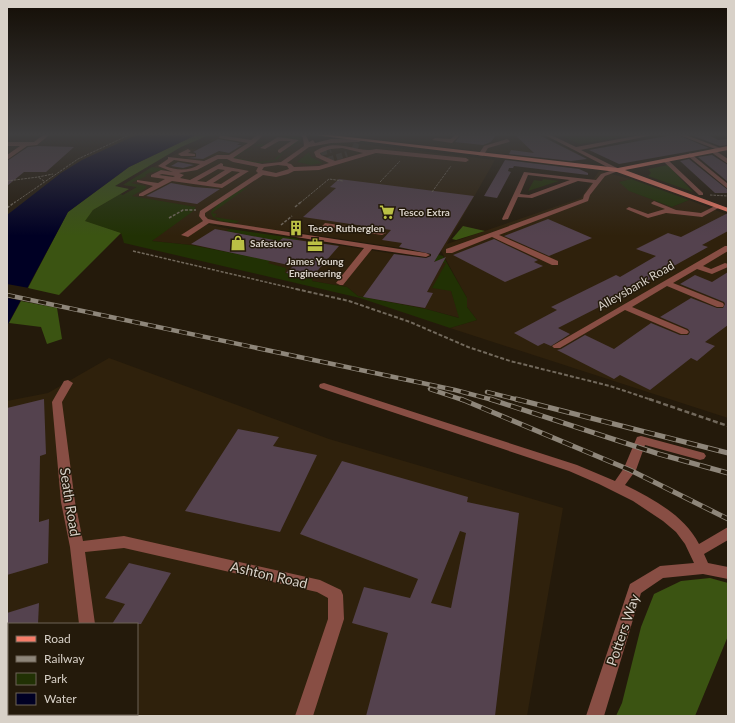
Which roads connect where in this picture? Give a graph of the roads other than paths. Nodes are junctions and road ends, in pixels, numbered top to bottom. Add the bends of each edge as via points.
1 (176, 169) edge
2 (197, 169) edge
3 (213, 169) edge
4 (231, 169) joint
5 (258, 169) edge
6 (266, 169) edge
7 (293, 169) joint
8 (299, 169) edge
9 (608, 169) edge
10 (624, 169) edge
11 (674, 169) edge
12 (706, 169) edge
13 (262, 170) junction
14 (618, 170) junction
15 (578, 179) junction
16 (139, 181) dead end
17 (192, 181) junction
18 (598, 182) junction
19 (207, 184) junction
20 (160, 185) junction
21 (728, 187) edge
22 (701, 194) dead end
23 (141, 195) dead end
24 (516, 195) junction
25 (654, 203) dead end
26 (719, 206) junction
27 (629, 209) dead end
28 (728, 210) edge
29 (679, 212) junction
30 (505, 219) dead end
31 (207, 221) junction
32 (382, 233) dead end
33 (319, 234) junction
34 (185, 235) dead end
35 (493, 235) junction
36 (370, 246) junction
37 (728, 248) edge
38 (449, 251) dead end
39 (717, 254) junction
40 (726, 262) edge
41 (555, 263) dead end
42 (696, 266) junction
43 (340, 283) dead end
44 (667, 283) junction
45 (720, 305) dead end
46 (625, 307) junction
47 (684, 332) dead end
48 (557, 346) dead end
49 (68, 383) dead end
50 (324, 386) dead end
51 (700, 456) dead end
52 (616, 488) junction
53 (728, 532) edge
54 (77, 547) junction
55 (696, 552) junction
56 (703, 568) junction
57 (728, 573) edge
58 (86, 623) edge
59 (304, 716) edge
60 (595, 716) edge

1 - 2 street via 189,171
3 - 17 street
4 - 19 street
4 - 19 street via 246,171 222,186
5 - 13 street
6 - 13 street
7 - 8 street
7 - 13 street via 280,174
9 - 14 main road
10 - 14 main road
11 - 22 street
12 - 21 street
13 - 31 street via 205,209 202,216
14 - 18 street via 603,175
14 - 26 main road
15 - 18 street
15 - 24 street via 530,197
15 - 24 street via 526,173
16 - 20 street
17 - 19 street
17 - 20 street via 172,179
18 - 35 street via 586,200
20 - 23 street
24 - 30 street
25 - 29 street
26 - 28 main road
26 - 29 street via 702,215
27 - 29 street via 648,216 666,211
31 - 33 street via 260,231
31 - 34 street
32 - 33 street via 328,225
33 - 36 street
33 - 36 street via 424,248 423,254
35 - 38 street
35 - 41 street
36 - 43 street
37 - 39 street, Alleysbank Road
39 - 40 street
39 - 42 street, Alleysbank Road
40 - 42 street via 709,274
42 - 44 street, Alleysbank Road
44 - 45 street
44 - 46 street, Alleysbank Road
46 - 47 street
46 - 48 street, Alleysbank Road
49 - 54 street, Seath Road via 58,402 68,502
50 - 52 street via 573,468
51 - 52 street via 640,440 630,470
52 - 55 street via 671,518 690,539
53 - 55 street
54 - 58 street, Seath Road
54 - 59 street, Ashton Road via 124,542 320,586 336,596 336,618
55 - 56 street
56 - 57 street, Potters Way
56 - 60 street, Potters Way via 660,572 635,589

